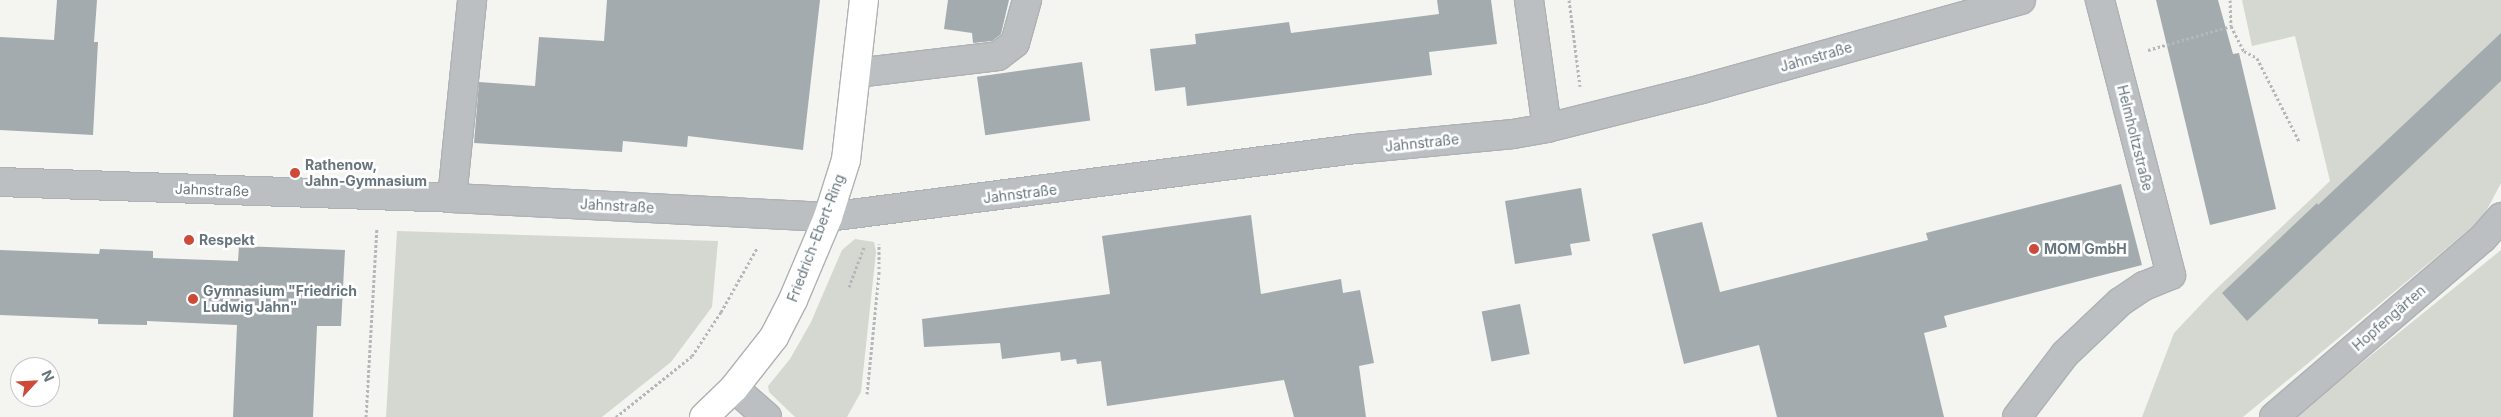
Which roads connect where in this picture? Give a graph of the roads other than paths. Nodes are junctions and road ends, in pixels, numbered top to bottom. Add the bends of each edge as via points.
1 (472, 0) edge
2 (864, 0) edge
3 (1027, 0) edge
4 (1529, 0) edge
5 (2021, 0) edge
6 (2100, 0) edge
7 (856, 73) junction
8 (1547, 128) junction
9 (0, 182) edge
10 (452, 198) junction
11 (828, 217) junction
12 (2501, 217) edge
13 (734, 388) junction
14 (704, 417) edge
15 (766, 417) edge
16 (2017, 417) edge
17 (2274, 417) edge

1 - 10 street
2 - 7 main road, Friedrich-Ebert-Ring
3 - 7 street via 1015,43 998,56
4 - 8 street
5 - 8 street, Jahnstraße
6 - 16 street, Helmholtzstraße via 2171,275 2144,286 2120,302 2065,354
7 - 11 main road, Friedrich-Ebert-Ring via 846,160
8 - 11 street, Jahnstraße
9 - 10 street, Jahnstraße
10 - 11 street, Jahnstraße
11 - 13 main road, Friedrich-Ebert-Ring via 777,331
12 - 17 street, Hopfengärten via 2475,244
13 - 14 main road, Friedrich-Ebert-Ring
13 - 15 street

